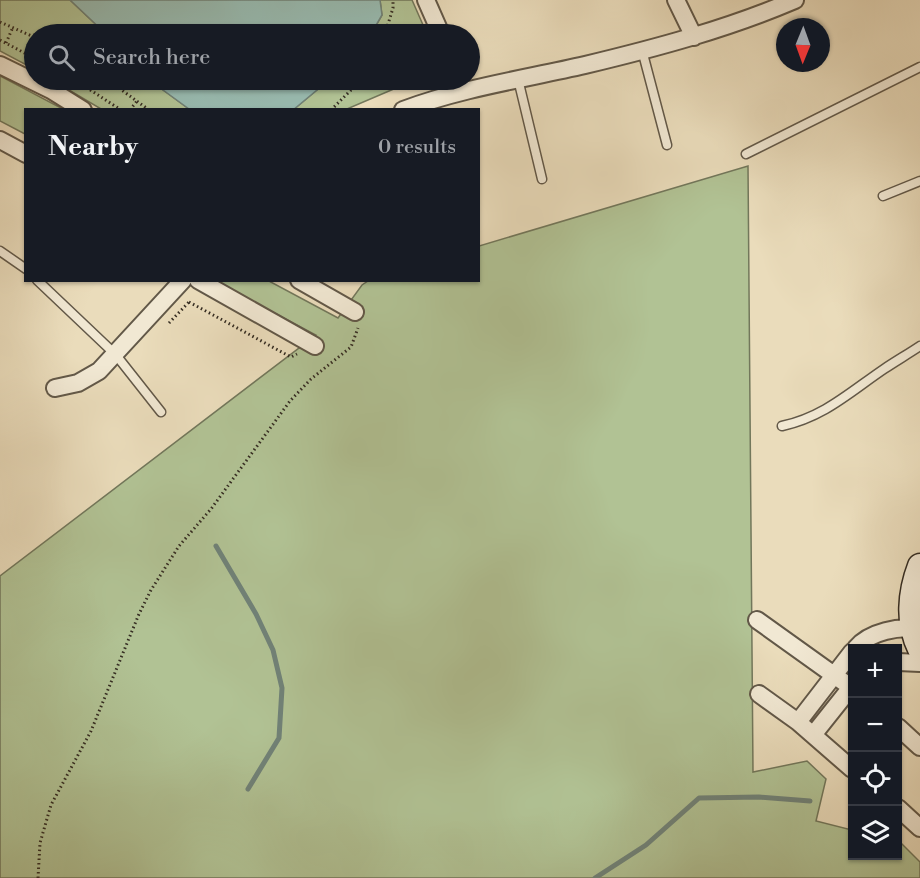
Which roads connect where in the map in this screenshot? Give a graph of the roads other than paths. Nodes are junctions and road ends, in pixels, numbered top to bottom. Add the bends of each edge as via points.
1 (426, 0) edge
2 (675, 0) edge
3 (795, 0) edge
4 (437, 24) edge
5 (694, 37) junction
6 (642, 50) junction
7 (0, 65) edge
8 (920, 67) edge
9 (24, 77) edge
10 (518, 79) junction
11 (480, 83) edge
12 (51, 90) edge
13 (449, 90) edge
14 (80, 108) edge
15 (407, 108) edge
16 (0, 140) edge
17 (667, 145) dead end
18 (24, 153) edge
19 (746, 154) dead end
20 (542, 179) dead end
21 (920, 181) edge
22 (883, 196) dead end
23 (0, 251) edge
24 (24, 268) edge
25 (40, 282) edge
26 (202, 282) edge
27 (302, 282) edge
28 (178, 286) edge
29 (355, 312) road end
30 (315, 346) road end
31 (920, 346) edge
32 (116, 355) junction
33 (55, 388) dead end
34 (161, 412) dead end
35 (782, 426) dead end
36 (920, 566) edge
37 (757, 620) dead end
38 (918, 636) edge
39 (862, 644) edge
40 (848, 657) edge
41 (902, 662) edge
42 (920, 663) edge
43 (835, 674) junction
44 (848, 684) edge
45 (848, 692) edge
46 (759, 694) dead end
47 (798, 722) junction
48 (902, 731) edge
49 (813, 735) junction
50 (920, 747) edge
51 (848, 766) edge
52 (902, 812) edge
53 (920, 828) edge

1 - 4 street
2 - 5 street
3 - 5 street
5 - 6 street
6 - 10 street
6 - 17 lane
7 - 9 street
8 - 19 lane
10 - 11 street
10 - 20 lane
12 - 14 street
13 - 15 street
16 - 18 street
21 - 22 lane
23 - 24 lane
25 - 32 lane
26 - 30 street
27 - 29 street
28 - 32 street
31 - 35 lane via 829,409
32 - 33 street via 78,383
32 - 34 lane
36 - 38 street via 912,595
37 - 43 street
38 - 39 street via 885,632
40 - 43 street
41 - 42 street
43 - 44 street
43 - 47 street
45 - 49 street
46 - 47 street
47 - 49 street
48 - 50 street
49 - 51 street
52 - 53 street

